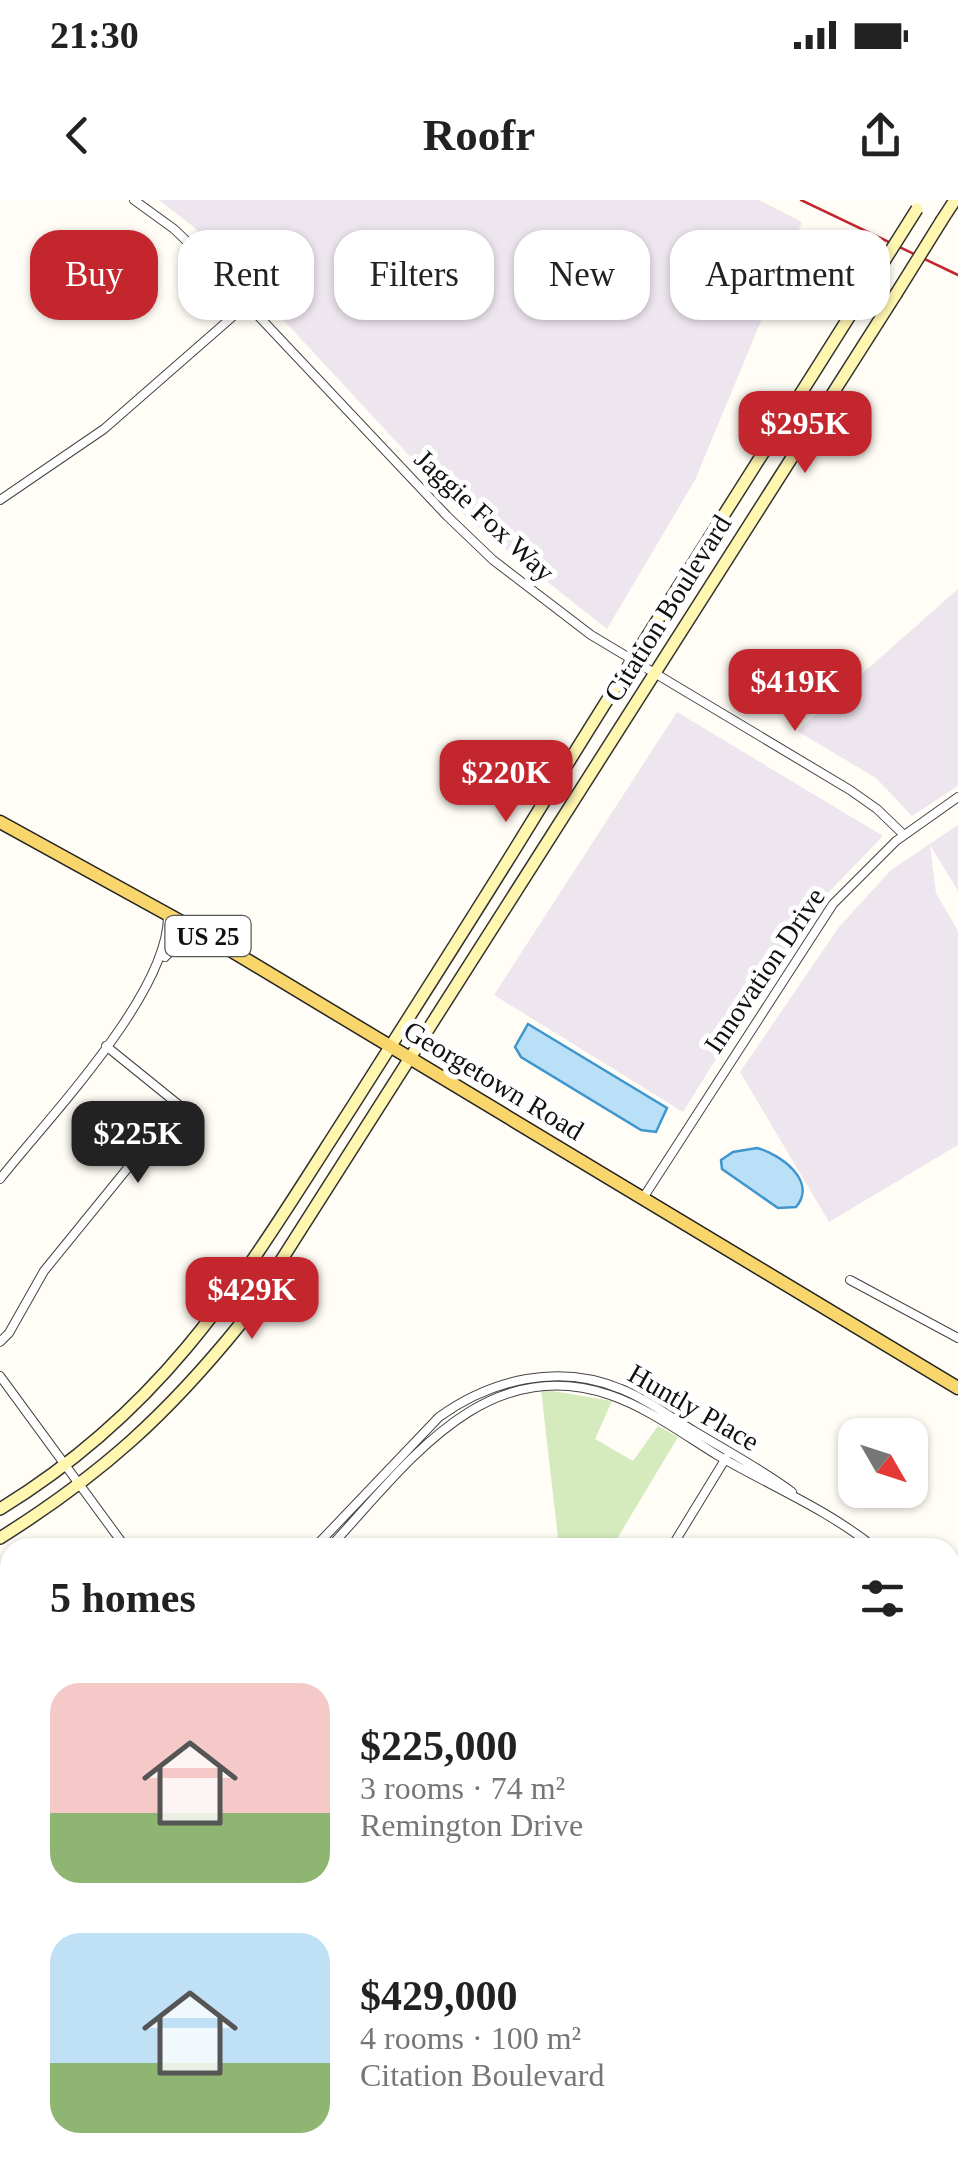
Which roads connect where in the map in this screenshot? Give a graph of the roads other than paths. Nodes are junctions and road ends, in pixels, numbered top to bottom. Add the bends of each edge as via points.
1 (134, 200) edge
2 (955, 200) edge
3 (920, 204) edge
4 (178, 233) edge
5 (230, 320) edge
6 (263, 320) edge
7 (0, 500) edge
8 (632, 662) junction
9 (656, 674) junction
10 (958, 797) edge
11 (0, 822) edge
12 (904, 835) junction
13 (168, 915) junction
14 (207, 936) junction
15 (153, 972) junction
16 (106, 1046) junction
17 (391, 1046) junction
18 (411, 1059) junction
19 (0, 1179) edge
20 (642, 1199) junction
21 (850, 1280) dead end
22 (958, 1338) edge
23 (0, 1342) edge
24 (0, 1376) edge
25 (958, 1388) edge
26 (728, 1456) junction
27 (66, 1466) junction
28 (81, 1484) junction
29 (0, 1508) edge
30 (0, 1538) edge
31 (119, 1538) edge
32 (324, 1538) edge
33 (339, 1538) edge
34 (681, 1538) edge
35 (858, 1538) edge

1 - 4 street, Jaggie Fox Way
2 - 9 main road, Citation Boulevard, bridge
3 - 8 main road, Citation Boulevard, bridge
5 - 7 street via 104,429
6 - 8 street, Jaggie Fox Way via 468,537
8 - 9 street, Jaggie Fox Way
8 - 17 main road, Citation Boulevard
9 - 12 street, Jaggie Fox Way via 850,790
9 - 18 main road, Citation Boulevard
10 - 12 street, Innovation Drive
11 - 13 main road, Georgetown Road / US 25
12 - 20 street, Innovation Drive via 852,882 812,933
13 - 14 main road, Georgetown Road / US 25
13 - 15 street
14 - 15 street via 178,942
14 - 17 main road, Georgetown Road / US 25
15 - 16 street
16 - 19 street
16 - 23 street via 179,1106 44,1271
17 - 18 main road, Georgetown Road / US 25
17 - 27 main road, Citation Boulevard via 214,1318 164,1377
18 - 20 main road, Georgetown Road / US 25
18 - 28 main road, Citation Boulevard via 242,1322 161,1416
20 - 25 main road, Georgetown Road / US 25
21 - 22 street
24 - 27 street
26 - 32 street, Huntly Place via 609,1384 580,1378 510,1381 439,1417
26 - 33 street, Huntly Place via 610,1395 538,1386 512,1391 477,1404 445,1427
26 - 34 street
26 - 35 street, Huntly Place
27 - 28 street
27 - 29 main road, Citation Boulevard
28 - 30 main road, Citation Boulevard
28 - 31 street

